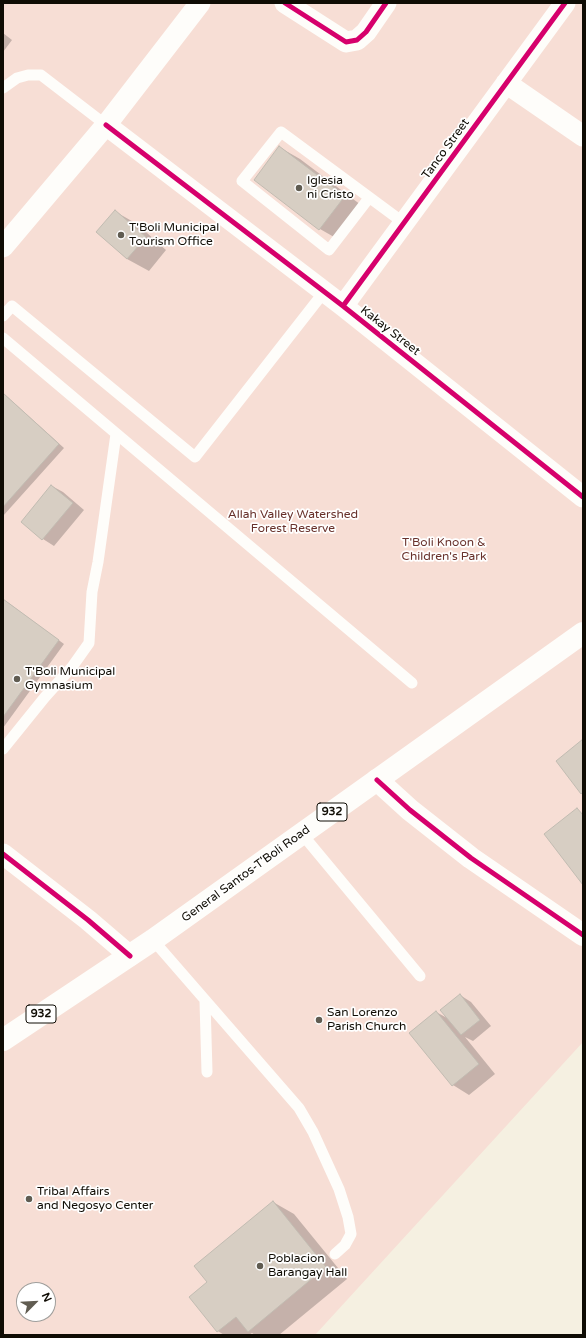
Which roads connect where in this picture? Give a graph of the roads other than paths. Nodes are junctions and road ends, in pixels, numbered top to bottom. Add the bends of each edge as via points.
1 (200, 3) edge
2 (285, 3) edge
3 (386, 3) edge
4 (565, 3) edge
5 (506, 83) junction
6 (3, 88) edge
7 (106, 125) junction
8 (583, 136) edge
9 (369, 198) junction
10 (404, 224) junction
11 (3, 247) edge
12 (324, 292) junction
13 (343, 306) junction
14 (3, 316) edge
15 (3, 338) edge
16 (116, 434) junction
17 (583, 497) edge
18 (583, 633) edge
19 (412, 683) dead end
20 (3, 749) edge
21 (377, 780) junction
22 (302, 834) junction
23 (3, 854) edge
24 (583, 935) edge
25 (153, 940) junction
26 (130, 956) junction
27 (420, 976) dead end
28 (205, 1001) junction
29 (3, 1040) edge
30 (208, 1072) dead end
31 (335, 1254) dead end

1 - 7 street
2 - 3 street via 346,42 357,40 366,32
4 - 5 street, Tanco Street
5 - 8 street
5 - 10 street, Tanco Street
6 - 7 lane via 17,78 41,75
7 - 11 street
7 - 12 street, Kakay Street
9 - 9 lane via 281,132 242,181 329,250
9 - 10 lane
10 - 13 street, Tanco Street
12 - 13 street, Kakay Street
12 - 14 lane via 194,457 12,306
13 - 17 street, Kakay Street
15 - 16 lane
16 - 19 lane
16 - 20 lane via 92,592 89,643
18 - 21 main road, General Santos-T'Boli Road / 932
21 - 22 main road, General Santos-T'Boli Road / 932
21 - 24 main road via 410,810 471,858
22 - 25 main road, General Santos-T'Boli Road / 932
22 - 27 lane
23 - 26 street
25 - 26 main road, General Santos-T'Boli Road / 932
25 - 28 lane
26 - 29 main road, General Santos-T'Boli Road / 932
28 - 30 lane
28 - 31 lane via 299,1108 313,1132 339,1189 348,1217 351,1234 345,1245

